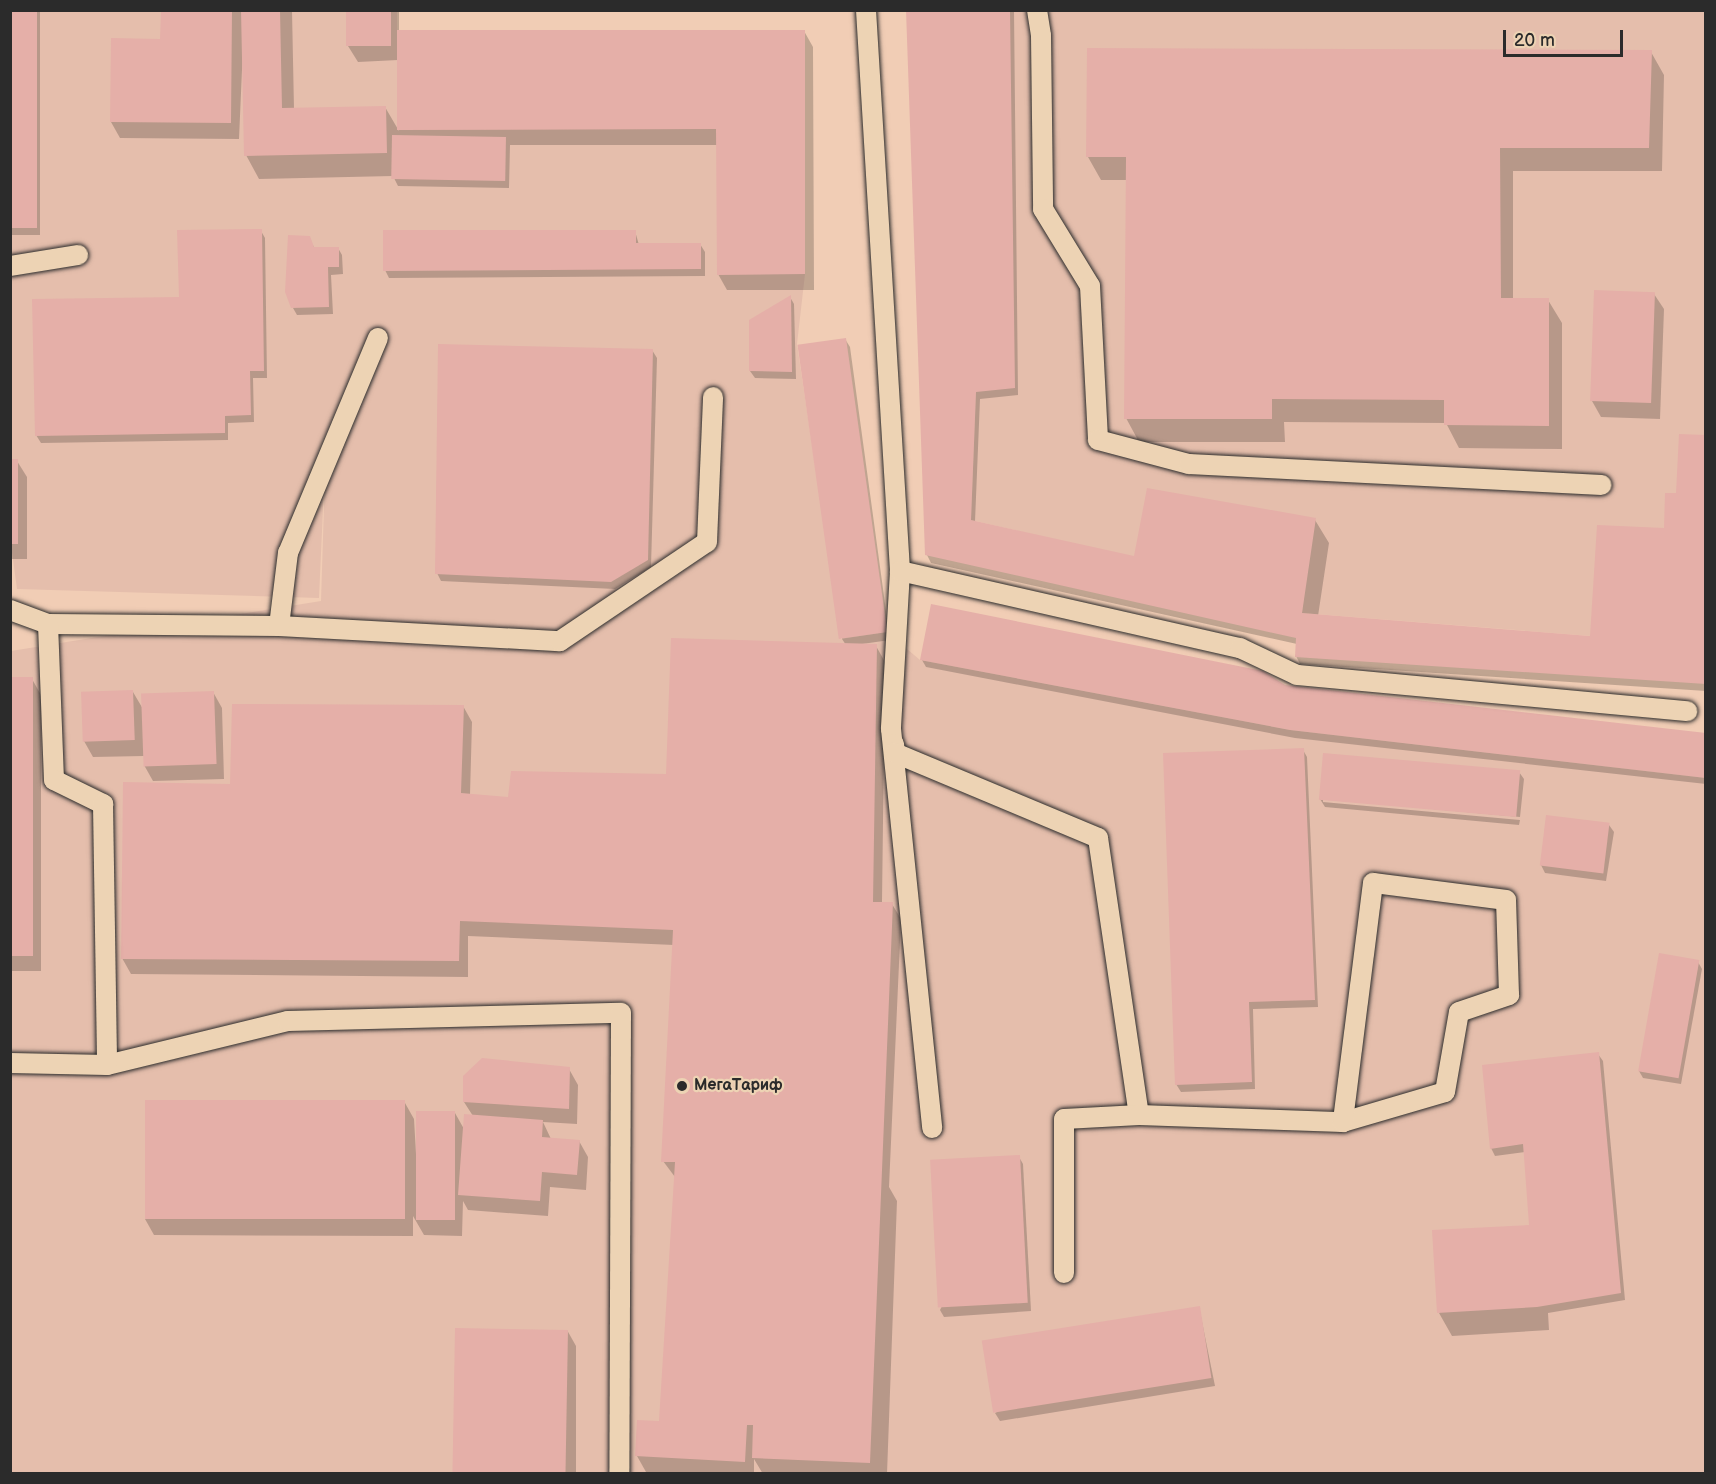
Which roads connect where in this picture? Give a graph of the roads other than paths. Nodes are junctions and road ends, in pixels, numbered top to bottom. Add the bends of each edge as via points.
1 (866, 10) edge
2 (1037, 10) edge
3 (78, 255) dead end
4 (10, 266) edge
5 (378, 338) dead end
6 (713, 397) dead end
7 (1602, 485) dead end
8 (900, 571) junction
9 (10, 610) edge
10 (48, 624) junction
11 (279, 626) junction
12 (1687, 711) dead end
13 (896, 753) junction
14 (10, 1063) edge
15 (107, 1065) junction
16 (1139, 1115) junction
17 (1343, 1122) junction
18 (932, 1128) dead end
19 (1064, 1273) dead end
20 (619, 1473) edge

1 - 8 lane
2 - 7 lane via 1041,36 1043,210 1090,286 1098,440 1189,464
3 - 4 lane
5 - 11 lane via 288,554
6 - 11 lane via 707,542 560,641
8 - 12 lane via 1240,648 1297,675
8 - 13 lane via 891,729
9 - 10 lane
10 - 11 lane
10 - 15 lane via 54,780 103,804
13 - 16 lane via 1098,838
13 - 18 lane
14 - 15 lane
15 - 20 lane via 288,1021 621,1013
16 - 17 lane
16 - 19 lane via 1064,1119
17 - 17 lane via 1445,1092 1459,1012 1509,995 1506,900 1374,883

